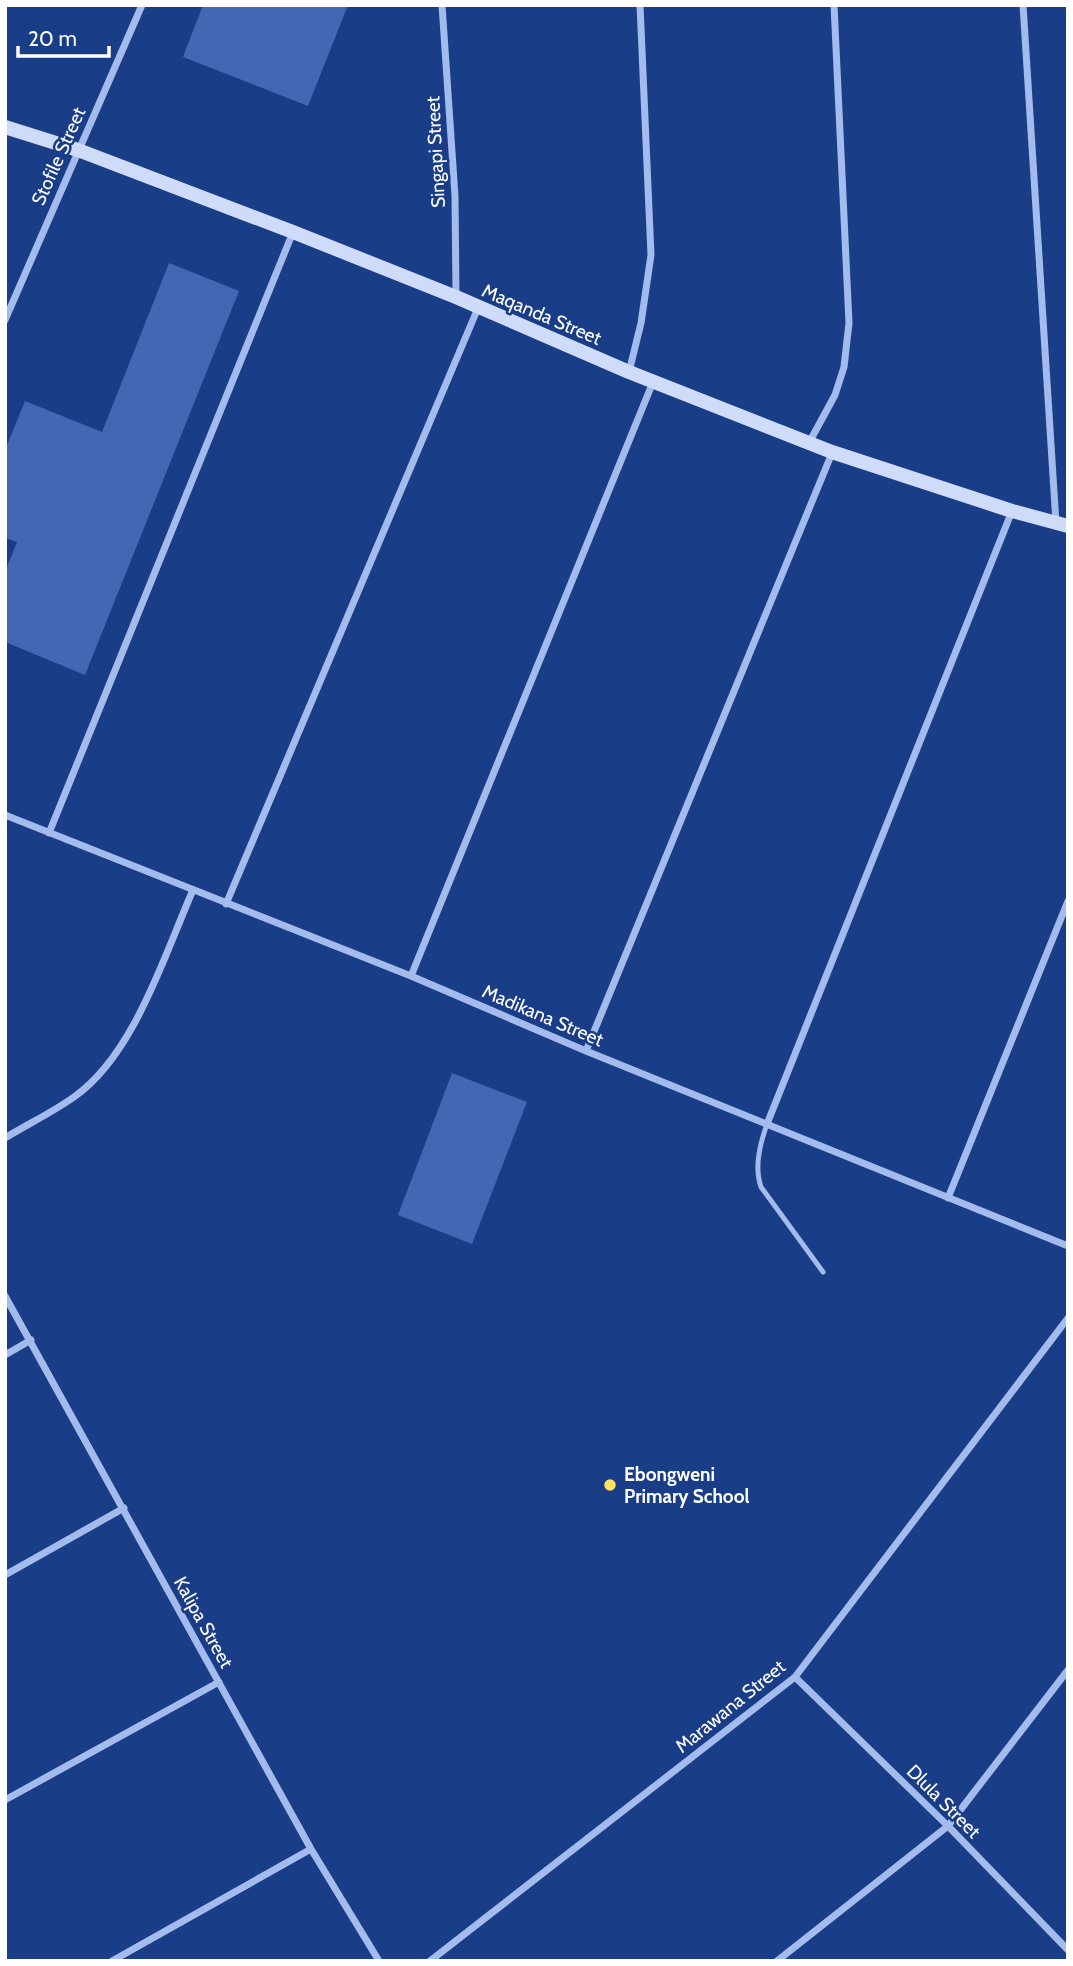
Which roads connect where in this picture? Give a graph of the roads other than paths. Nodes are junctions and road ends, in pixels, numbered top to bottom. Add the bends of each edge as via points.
1 (142, 5) edge
2 (442, 5) edge
3 (640, 5) edge
4 (834, 5) edge
5 (1023, 5) edge
6 (5, 127) edge
7 (78, 150) junction
8 (293, 232) junction
9 (456, 297) junction
10 (478, 308) junction
11 (5, 320) edge
12 (629, 372) junction
13 (654, 381) junction
14 (810, 442) junction
15 (832, 452) junction
16 (1012, 511) junction
17 (1062, 524) edge
18 (5, 815) edge
19 (49, 833) junction
20 (193, 890) junction
21 (1068, 901) edge
22 (226, 904) junction
23 (411, 976) junction
24 (586, 1051) junction
25 (767, 1124) junction
26 (5, 1138) edge
27 (948, 1198) junction
28 (1068, 1246) edge
29 (823, 1272) dead end
30 (5, 1296) edge
31 (1068, 1318) edge
32 (31, 1340) junction
33 (5, 1355) edge
34 (124, 1508) junction
35 (5, 1575) edge
36 (1068, 1670) edge
37 (795, 1677) junction
38 (219, 1682) junction
39 (5, 1800) edge
40 (948, 1826) junction
41 (311, 1849) junction
42 (1068, 1951) edge
43 (112, 1961) edge
44 (379, 1961) edge
45 (430, 1961) edge
46 (777, 1961) edge

1 - 7 street, Stofile Street
2 - 9 street, Singapi Street via 455,196
3 - 12 street via 651,255 642,323
4 - 14 street via 849,323 844,367
5 - 17 street
6 - 7 street, Maqanda Street
7 - 8 street, Maqanda Street
7 - 11 street, Stofile Street
8 - 9 street, Maqanda Street
8 - 19 street
9 - 10 street, Maqanda Street
10 - 12 street, Maqanda Street
10 - 22 street
12 - 13 street, Maqanda Street
13 - 14 street, Maqanda Street
13 - 23 street
14 - 15 street, Maqanda Street
15 - 16 street, Maqanda Street
15 - 24 street
16 - 17 street, Maqanda Street
16 - 25 street
18 - 19 street, Madikana Street
19 - 20 street, Madikana Street
20 - 22 street, Madikana Street
20 - 26 street via 136,1023 117,1055 76,1096
21 - 27 street
22 - 23 street, Madikana Street
23 - 24 street, Madikana Street
24 - 25 street, Madikana Street
25 - 27 street, Madikana Street
25 - 29 lane via 760,1145 761,1187
27 - 28 street, Madikana Street
30 - 32 street, Kalipa Street
31 - 37 street, Marawana Street
32 - 33 street
32 - 34 street, Kalipa Street
34 - 35 street
34 - 38 street, Kalipa Street
36 - 40 street
37 - 40 street, Dlula Street
37 - 45 street, Marawana Street
38 - 39 street
38 - 41 street, Kalipa Street
40 - 42 street, Dlula Street
40 - 46 street
41 - 43 street
41 - 44 street, Kalipa Street

